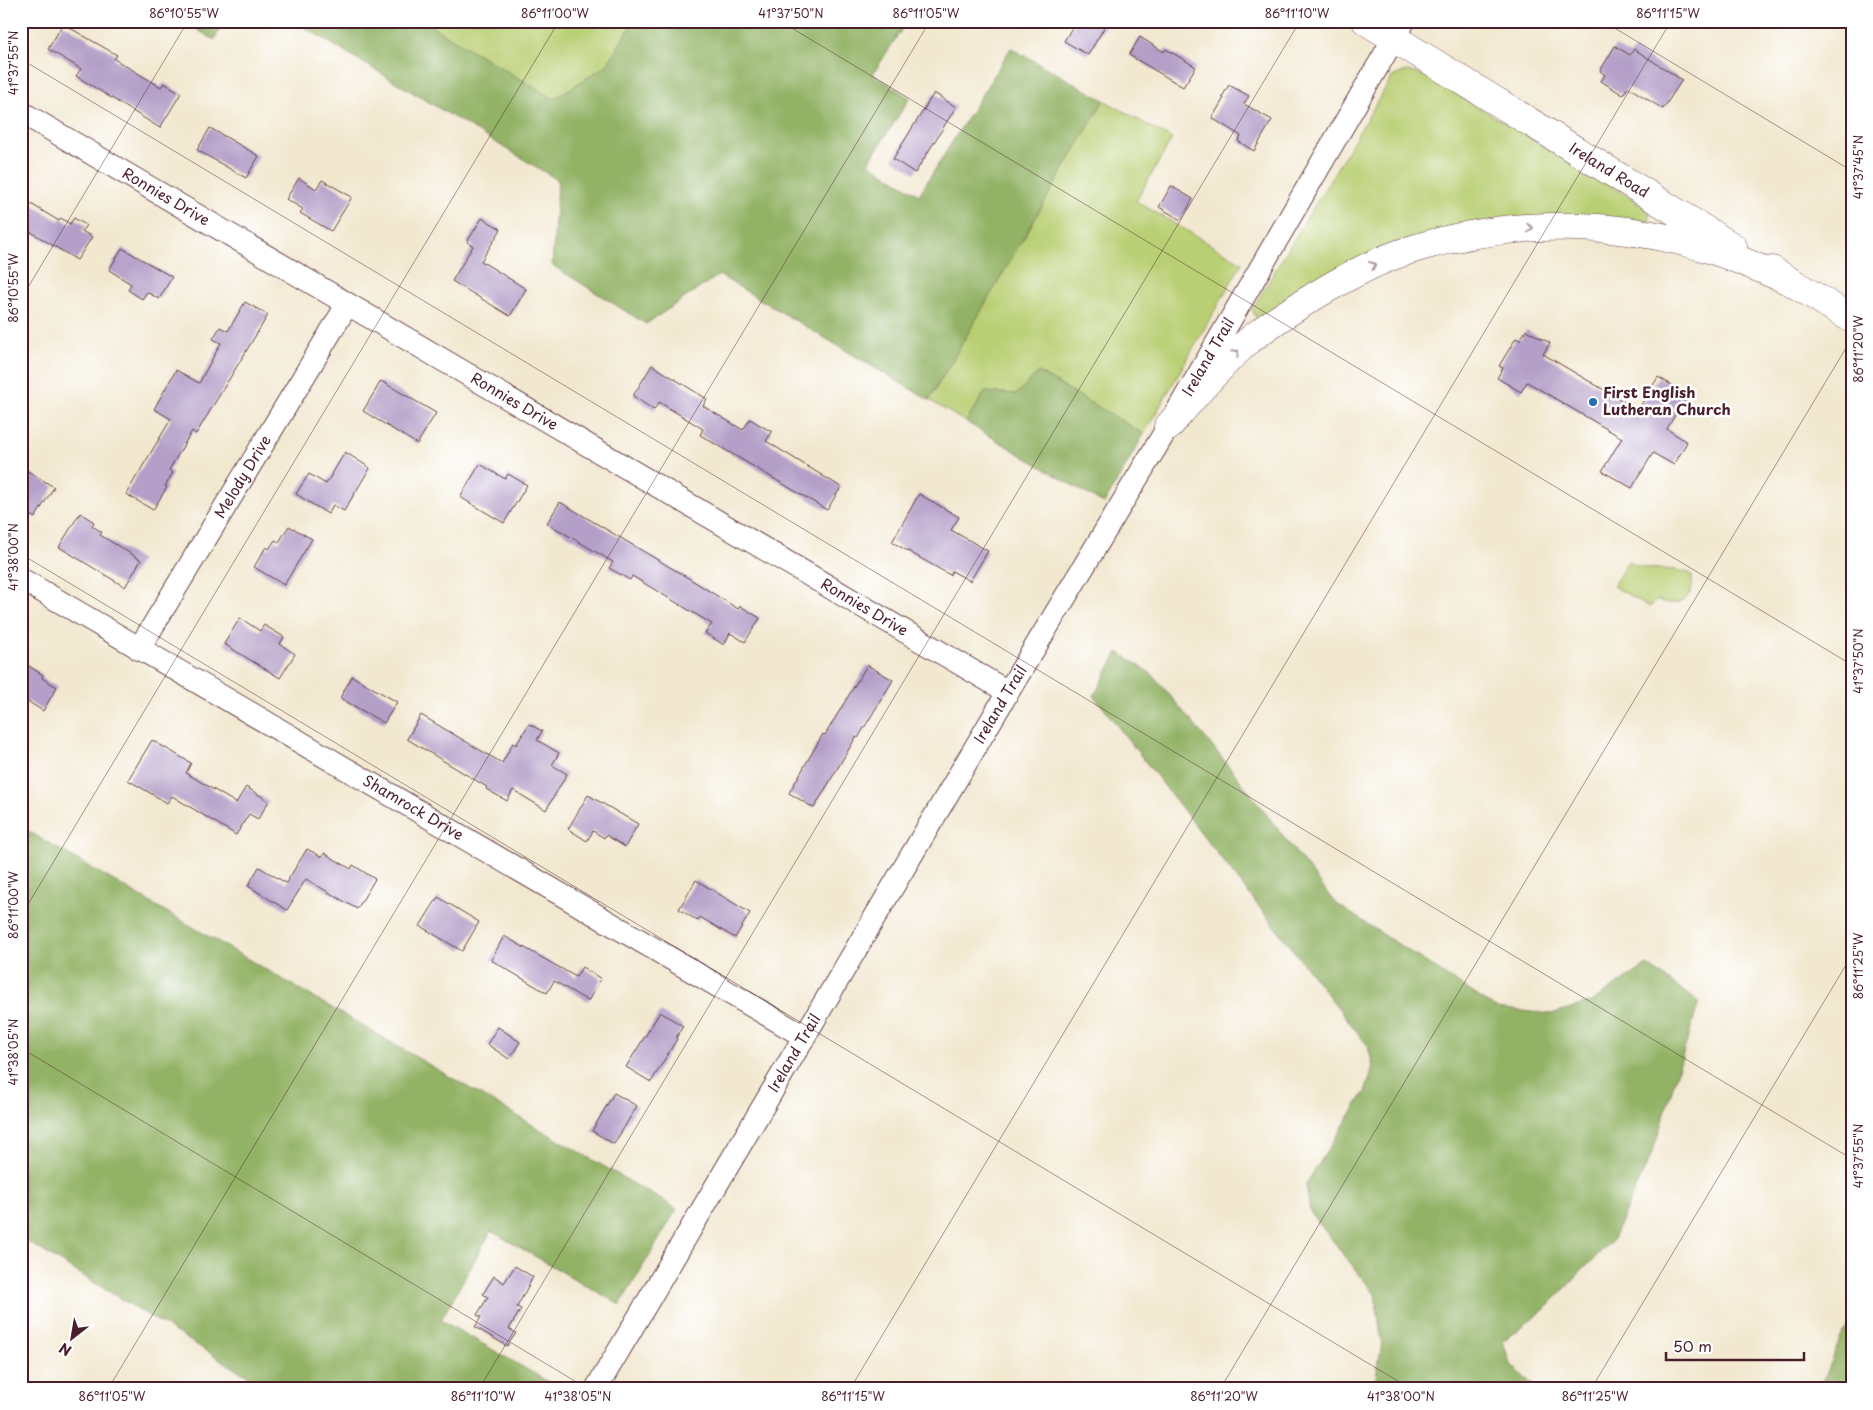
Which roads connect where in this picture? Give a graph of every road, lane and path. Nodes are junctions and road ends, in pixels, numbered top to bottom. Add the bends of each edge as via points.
1 (1366, 21) edge
2 (1399, 30) edge
3 (21, 112) edge
4 (1786, 280) junction
5 (347, 305) junction
6 (1852, 319) edge
7 (1168, 427) junction
8 (21, 579) edge
9 (139, 649) junction
10 (1008, 692) junction
11 (806, 1037) junction
12 (596, 1389) edge

1 - 2 main road, Ireland Road
2 - 4 main road, Ireland Road
2 - 7 street, Ireland Trail
3 - 5 street, Ronnies Drive
4 - 6 main road, Ireland Road
7 -> 4 main road via 1212,376 1283,315 1367,268 1445,240 1521,228 1605,228 1650,234 1706,248
5 - 9 street, Melody Drive
5 - 10 street, Ronnies Drive
7 - 10 street, Ireland Trail
8 - 9 street, Shamrock Drive
9 - 11 street, Shamrock Drive
10 - 11 street, Ireland Trail
11 - 12 street, Ireland Trail

